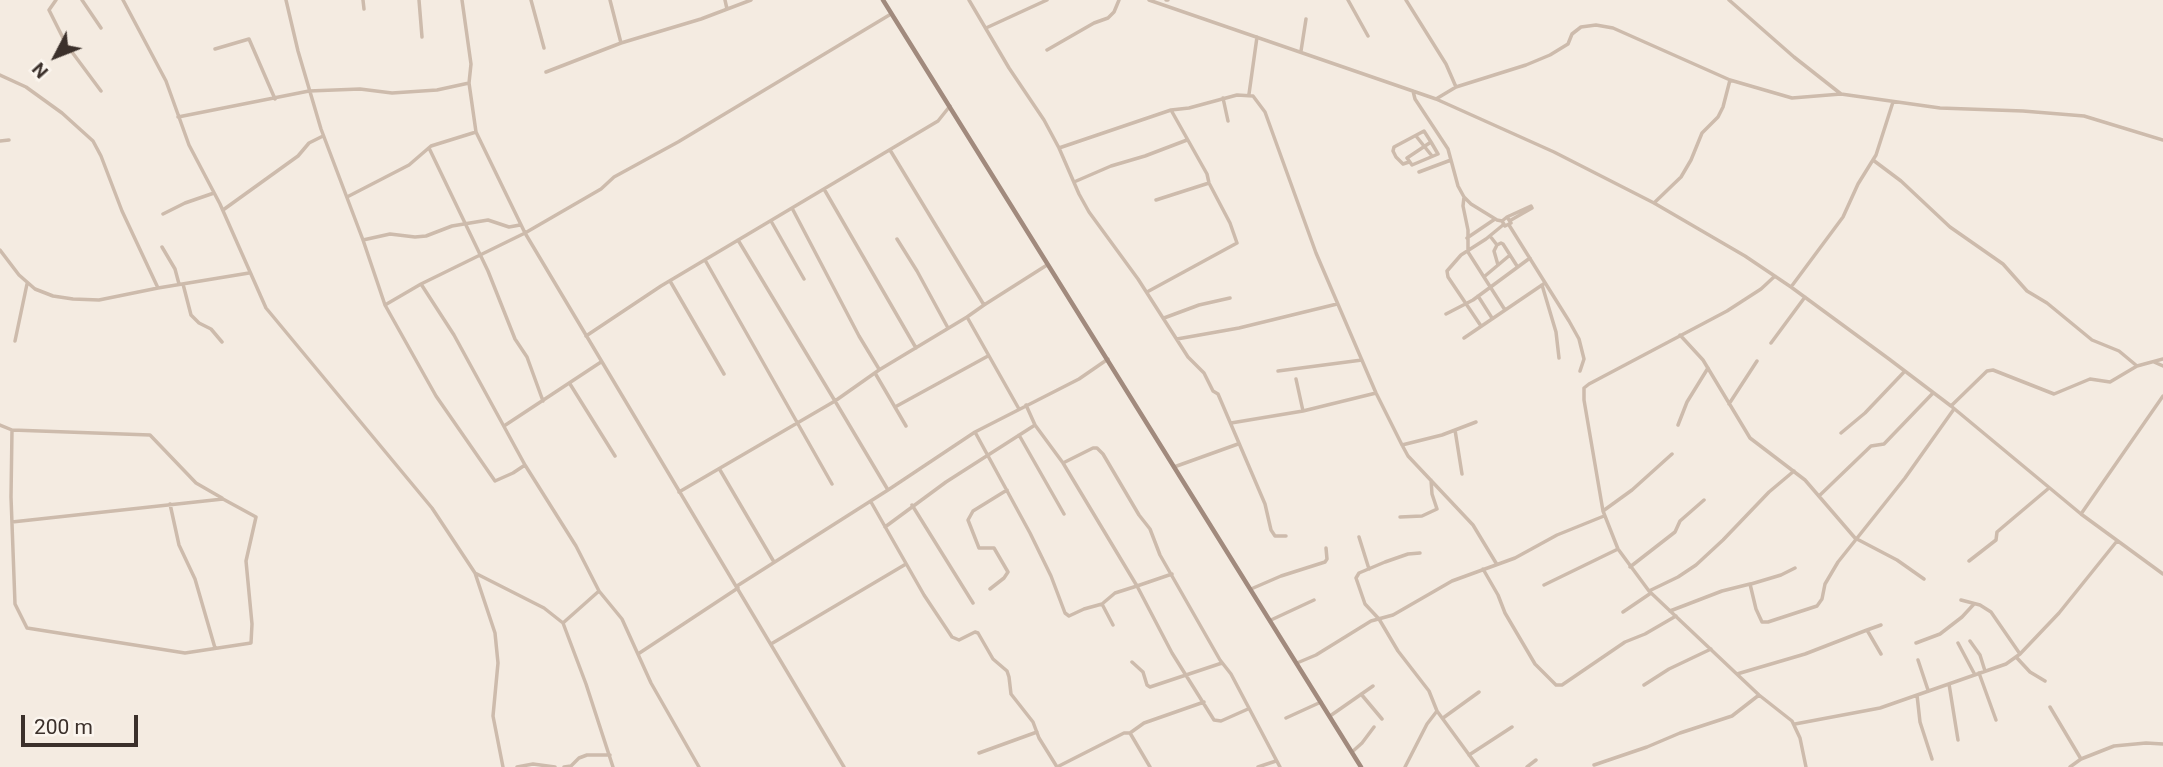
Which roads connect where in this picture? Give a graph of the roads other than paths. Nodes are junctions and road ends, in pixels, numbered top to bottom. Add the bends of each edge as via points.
1 (56, 0) edge
2 (82, 0) edge
3 (123, 0) edge
4 (286, 0) edge
5 (363, 0) edge
6 (419, 0) edge
7 (463, 0) edge
8 (531, 0) edge
9 (610, 0) edge
10 (724, 0) edge
11 (751, 0) edge
12 (883, 0) edge
13 (970, 0) edge
14 (1047, 0) edge
15 (1119, 0) edge
16 (1149, 0) edge
17 (1348, 0) edge
18 (1406, 0) edge
19 (1729, 0) edge
20 (1167, 2) edge
21 (364, 9) dead end
22 (727, 9) junction
23 (891, 14) junction
24 (1306, 19) dead end
25 (101, 28) dead end
26 (986, 28) junction
27 (1258, 36) junction
28 (1368, 36) dead end
29 (422, 37) dead end
30 (621, 43) junction
31 (544, 48) dead end
32 (215, 49) dead end
33 (1047, 50) dead end
34 (1301, 52) junction
35 (546, 72) dead end
36 (0, 75) edge
37 (1730, 80) junction
38 (469, 83) junction
39 (1456, 87) junction
40 (101, 91) dead end
41 (309, 91) junction
42 (1413, 91) junction
43 (1249, 94) junction
44 (1841, 94) junction
45 (1223, 98) junction
46 (275, 99) junction
47 (1436, 99) junction
48 (1893, 102) junction
49 (950, 106) junction
50 (1171, 110) junction
51 (178, 117) junction
52 (1228, 121) dead end
53 (476, 132) junction
54 (323, 135) junction
55 (1416, 135) junction
56 (9, 140) dead end
57 (1187, 140) junction
58 (2163, 140) edge
59 (0, 141) edge
60 (1431, 142) junction
61 (1423, 146) junction
62 (429, 148) junction
63 (1059, 148) junction
64 (890, 150) junction
65 (1433, 156) junction
66 (1451, 160) junction
67 (1873, 160) junction
68 (1409, 162) junction
69 (1440, 163) junction
70 (1419, 172) dead end
71 (1073, 182) junction
72 (1209, 183) junction
73 (824, 189) junction
74 (214, 193) junction
75 (347, 197) junction
76 (1464, 197) junction
77 (1156, 200) dead end
78 (1654, 203) junction
79 (1532, 207) dead end
80 (792, 208) junction
81 (223, 210) junction
82 (163, 215) dead end
83 (1509, 218) junction
84 (1495, 219) junction
85 (771, 220) junction
86 (1502, 223) junction
87 (521, 224) junction
88 (464, 225) junction
89 (1509, 225) junction
90 (525, 233) junction
91 (1490, 236) junction
92 (1468, 237) junction
93 (897, 239) dead end
94 (363, 240) junction
95 (738, 240) junction
96 (1497, 245) junction
97 (162, 247) dead end
98 (0, 250) edge
99 (1468, 252) junction
100 (479, 254) junction
101 (1510, 255) junction
102 (1530, 258) junction
103 (705, 260) junction
104 (1049, 264) junction
105 (1498, 265) junction
106 (1518, 266) junction
107 (250, 274) junction
108 (1485, 276) junction
109 (1775, 276) junction
110 (804, 279) dead end
111 (670, 281) junction
112 (27, 284) junction
113 (181, 284) junction
114 (421, 284) junction
115 (1544, 284) junction
116 (1490, 286) junction
117 (1791, 287) junction
118 (158, 288) junction
119 (1146, 292) junction
120 (1478, 296) junction
121 (1805, 297) junction
122 (1230, 298) dead end
123 (1337, 304) junction
124 (1468, 304) junction
125 (385, 305) junction
126 (984, 305) junction
127 (1505, 310) junction
128 (1446, 314) dead end
129 (967, 317) junction
130 (1164, 318) junction
131 (1492, 318) junction
132 (1481, 326) junction
133 (948, 329) junction
134 (1686, 332) junction
135 (1680, 335) junction
136 (586, 337) junction
137 (1464, 338) dead end
138 (1177, 339) junction
139 (1686, 340) junction
140 (15, 341) dead end
141 (222, 342) dead end
142 (1771, 344) dead end
143 (916, 348) junction
144 (988, 356) junction
145 (1559, 358) dead end
146 (1108, 359) junction
147 (2163, 359) edge
148 (1362, 360) junction
149 (1757, 360) dead end
150 (601, 362) junction
151 (2152, 362) junction
152 (2137, 366) junction
153 (2163, 366) edge
154 (1708, 368) junction
155 (1580, 370) dead end
156 (1278, 371) dead end
157 (1905, 371) junction
158 (877, 372) junction
159 (724, 374) dead end
160 (1296, 379) dead end
161 (569, 384) junction
162 (1376, 393) junction
163 (1933, 393) junction
164 (2163, 396) edge
165 (542, 401) junction
166 (835, 401) junction
167 (1729, 404) junction
168 (1026, 405) junction
169 (895, 407) junction
170 (1952, 408) junction
171 (1019, 409) junction
172 (1303, 411) junction
173 (797, 422) junction
174 (1476, 422) dead end
175 (1230, 423) junction
176 (0, 425) edge
177 (1035, 425) junction
178 (1678, 425) dead end
179 (504, 426) junction
180 (906, 426) dead end
181 (12, 430) junction
182 (1455, 430) junction
183 (975, 432) junction
184 (1841, 433) dead end
185 (1018, 435) junction
186 (1238, 444) junction
187 (1402, 445) junction
188 (1672, 454) dead end
189 (988, 455) junction
190 (615, 456) dead end
191 (1063, 463) junction
192 (525, 465) junction
193 (1174, 467) junction
194 (720, 470) junction
195 (1794, 470) junction
196 (1462, 474) dead end
197 (1431, 480) junction
198 (832, 484) dead end
199 (2049, 488) junction
200 (888, 490) junction
201 (1007, 490) junction
202 (679, 492) junction
203 (1819, 496) junction
204 (223, 499) junction
205 (1704, 500) dead end
206 (871, 502) junction
207 (170, 504) junction
208 (912, 505) junction
209 (1064, 514) dead end
210 (1603, 514) junction
211 (2081, 514) junction
212 (1401, 517) dead end
213 (12, 522) junction
214 (885, 527) junction
215 (1286, 536) dead end
216 (1359, 537) dead end
217 (1855, 538) junction
218 (2117, 541) junction
219 (1326, 548) dead end
220 (1618, 549) junction
221 (1420, 553) dead end
222 (1969, 561) dead end
223 (774, 562) junction
224 (1496, 563) junction
225 (906, 564) junction
226 (1630, 567) junction
227 (1483, 568) junction
228 (1795, 568) dead end
229 (1369, 569) junction
230 (475, 573) junction
231 (1172, 574) junction
232 (2163, 574) edge
233 (1924, 579) dead end
234 (1544, 584) dead end
235 (1750, 584) junction
236 (1137, 586) junction
237 (737, 587) junction
238 (990, 589) dead end
239 (1251, 589) junction
240 (599, 591) junction
241 (1650, 592) junction
242 (1314, 600) dead end
243 (1961, 600) dead end
244 (973, 603) dead end
245 (1102, 604) junction
246 (1974, 604) junction
247 (1670, 611) junction
248 (1623, 612) dead end
249 (1676, 616) junction
250 (1379, 619) junction
251 (1271, 621) junction
252 (563, 623) junction
253 (1113, 625) dead end
254 (1881, 625) dead end
255 (1867, 630) junction
256 (1970, 641) dead end
257 (1916, 643) dead end
258 (1958, 643) dead end
259 (771, 644) junction
260 (215, 648) junction
261 (1711, 649) junction
262 (638, 653) junction
263 (1881, 654) dead end
264 (2018, 656) junction
265 (1918, 660) dead end
266 (1132, 662) dead end
267 (1222, 663) junction
268 (1297, 663) junction
269 (1985, 671) junction
270 (1737, 674) junction
271 (1977, 674) junction
272 (1187, 676) junction
273 (2045, 681) dead end
274 (1948, 684) junction
275 (1644, 685) dead end
276 (1373, 686) dead end
277 (1928, 690) junction
278 (1479, 692) dead end
279 (1361, 694) junction
280 (1759, 695) junction
281 (1917, 695) junction
282 (1204, 702) junction
283 (1321, 702) junction
284 (2050, 707) dead end
285 (1248, 709) junction
286 (1437, 711) junction
287 (1330, 716) junction
288 (1286, 718) dead end
289 (1443, 718) junction
290 (1382, 719) dead end
291 (1996, 720) dead end
292 (1795, 724) junction
293 (1374, 727) dead end
294 (1511, 727) dead end
295 (1037, 732) junction
296 (1130, 733) junction
297 (1958, 740) dead end
298 (2163, 744) edge
299 (1352, 752) junction
300 (979, 753) dead end
301 (610, 755) junction
302 (1469, 755) junction
303 (1932, 759) dead end
304 (1536, 760) dead end
305 (2081, 760) junction
306 (1276, 761) junction
307 (1594, 765) dead end
308 (503, 767) edge
309 (517, 767) edge
310 (555, 767) edge
311 (564, 767) edge
312 (613, 767) edge
313 (699, 767) edge
314 (844, 767) edge
315 (1150, 767) edge
316 (1258, 767) edge
317 (1280, 767) edge
318 (1361, 767) edge
319 (1405, 767) edge
320 (1478, 767) edge
321 (1527, 767) edge
322 (1806, 767) edge
323 (2070, 767) edge

1 - 40 street via 49,10 66,44
2 - 25 street
3 - 51 street via 166,81
4 - 41 street
5 - 21 street
6 - 29 street
7 - 38 street
8 - 31 street
9 - 30 street
10 - 22 street
11 - 22 street
12 - 23 street
13 - 26 street
14 - 26 street
15 - 33 street via 1111,15
16 - 20 street
17 - 28 street
18 - 39 street
19 - 44 street
20 - 27 street
22 - 30 street
23 - 49 street
23 - 90 street
24 - 34 street
26 - 63 street
27 - 34 street
27 - 43 street
30 - 35 street
32 - 46 street via 249,39
34 - 42 street
36 - 118 street via 26,87 93,141
37 - 39 street via 1613,28 1596,25 1581,27 1564,47 1526,65
37 - 44 street via 1792,99
37 - 78 street via 1718,117 1702,133 1681,177
38 - 41 street via 392,93
38 - 53 street
39 - 47 street
41 - 46 street
41 - 54 street
42 - 47 street
42 - 66 street
43 - 45 street
43 - 123 street via 1265,112
44 - 48 street
45 - 50 street
45 - 52 street
46 - 51 street
47 - 78 street
48 - 58 street via 2084,116
48 - 67 street
49 - 64 street via 938,121
49 - 104 street
50 - 57 street
50 - 63 street
51 - 74 street
53 - 62 street
53 - 87 street
54 - 75 street
54 - 81 street
55 - 60 street via 1424,131
55 - 61 street
55 - 68 street via 1392,149 1403,164
56 - 59 street
57 - 71 street
57 - 72 street
60 - 61 street
60 - 65 street via 1438,154
61 - 65 street
61 - 68 street via 1407,158
62 - 75 street via 409,165
62 - 88 street
63 - 71 street
64 - 73 street
64 - 126 street
65 - 68 street
65 - 69 street
66 - 69 street
66 - 76 street
67 - 117 street via 1839,223
67 - 152 street via 2003,264 2027,291 2092,340 2119,351
69 - 70 street
71 - 119 street
72 - 77 street
72 - 119 street via 1237,243
73 - 80 street
73 - 143 street
74 - 81 street
74 - 82 street
75 - 94 street
76 - 84 street
76 - 92 street
78 - 109 street
79 - 83 street
80 - 85 street
80 - 158 street
81 - 107 street
83 - 86 street via 1504,217
83 - 89 street
84 - 86 street
84 - 92 street
85 - 95 street
85 - 110 street
86 - 89 street
86 - 91 street
87 - 88 street via 509,227 488,220
87 - 90 street
88 - 94 street via 426,236 390,234
88 - 100 street
89 - 102 street
90 - 100 street
90 - 136 street
91 - 96 street
91 - 99 street
92 - 99 street
93 - 133 street
94 - 125 street
95 - 103 street
95 - 166 street
96 - 101 street via 1502,243
96 - 105 street
97 - 113 street
98 - 112 street
99 - 108 street
99 - 124 street via 1456,259 1447,274
100 - 114 street
100 - 165 street
101 - 105 street
101 - 106 street
102 - 106 street
102 - 115 street
103 - 111 street
103 - 173 street
104 - 126 street
104 - 146 street
105 - 108 street
106 - 116 street
107 - 113 street
107 - 230 street via 266,309 432,508
108 - 116 street
109 - 117 street
109 - 134 street via 1734,307
111 - 136 street
111 - 159 street
112 - 118 street via 53,296 99,300
112 - 140 street
113 - 118 street
113 - 141 street via 191,316
114 - 125 street
114 - 179 street
115 - 127 street
115 - 145 street
115 - 155 street via 1579,339 1584,359
116 - 120 street
116 - 127 street
117 - 121 street
119 - 130 street
120 - 124 street
120 - 131 street
121 - 142 street
121 - 157 street
122 - 130 street
123 - 138 street
123 - 148 street
124 - 128 street
124 - 132 street
125 - 192 street via 436,396 495,481
126 - 129 street
127 - 131 street
129 - 133 street
129 - 144 street
130 - 138 street
131 - 132 street
132 - 137 street
133 - 143 street
134 - 135 street
134 - 139 street
135 - 139 street
135 - 210 street via 1584,388
136 - 150 street
138 - 175 street via 1218,394
139 - 154 street
143 - 158 street
144 - 169 street
144 - 171 street
146 - 168 street
146 - 193 street
147 - 151 street
148 - 156 street
148 - 162 street
149 - 167 street
150 - 161 street
150 - 202 street
151 - 152 street
151 - 153 street
152 - 170 street via 2110,382 2090,379 2054,394 1987,371
154 - 167 street
154 - 178 street
157 - 163 street
157 - 184 street
158 - 166 street
158 - 169 street
160 - 172 street
161 - 165 street
161 - 190 street
162 - 172 street
162 - 187 street
163 - 170 street
163 - 203 street via 1884,444 1871,446
164 - 211 street
165 - 179 street
166 - 173 street
166 - 200 street
167 - 195 street via 1750,438
168 - 171 street
168 - 177 street
169 - 180 street
170 - 199 street
170 - 217 street via 1905,478
171 - 183 street
172 - 175 street
173 - 194 street
173 - 198 street
174 - 182 street
175 - 186 street
176 - 181 street
177 - 185 street
177 - 191 street
179 - 192 street
181 - 204 street via 150,435 196,483
181 - 213 street
182 - 187 street
182 - 196 street
183 - 189 street
183 - 200 street
185 - 189 street
185 - 209 street
186 - 193 street
186 - 215 street via 1273,534
187 - 197 street
188 - 210 street
189 - 201 street
189 - 208 street
191 - 231 street via 1093,448 1100,450
191 - 236 street
192 - 240 street
193 - 239 street
194 - 202 street
194 - 223 street
195 - 203 street
195 - 241 street via 1696,565
197 - 212 street via 1437,509 1422,516
197 - 224 street via 1474,525
199 - 211 street
199 - 222 street
200 - 206 street
201 - 238 street via 973,510 968,520 979,548 994,548 1008,572
201 - 245 street via 1065,613
202 - 237 street
203 - 217 street
204 - 207 street
204 - 260 street via 256,517 246,561 251,643
205 - 226 street via 1680,521 1675,532
206 - 214 street
206 - 223 street
207 - 213 street
207 - 260 street via 179,545 195,579
208 - 214 street
208 - 244 street
210 - 220 street
210 - 224 street
211 - 218 street
213 - 260 street via 15,604 27,628 185,653
214 - 225 street
216 - 229 street
217 - 233 street
217 - 235 street via 1829,577 1817,606 1762,622
218 - 232 street
218 - 264 street
219 - 239 street via 1325,562
220 - 226 street
220 - 234 street
221 - 229 street
223 - 237 street
224 - 227 street
225 - 259 street
225 - 295 street via 952,637 959,640 978,633 993,659 1007,671 1011,694
226 - 241 street
227 - 249 street via 1535,664 1556,685
227 - 250 street
228 - 235 street
229 - 250 street via 1356,578 1365,604
230 - 252 street via 544,608
230 - 308 street via 495,633 498,663 493,716
231 - 236 street
231 - 267 street
235 - 247 street
236 - 245 street via 1115,593
236 - 272 street
237 - 259 street
237 - 262 street
239 - 251 street
240 - 252 street
240 - 262 street via 622,619
241 - 247 street
241 - 248 street
242 - 251 street
243 - 246 street
245 - 253 street
246 - 257 street via 1940,634
246 - 264 street via 1991,612
247 - 249 street
249 - 261 street
250 - 268 street
250 - 286 street via 1429,691
251 - 268 street
252 - 301 street
254 - 255 street
255 - 263 street
255 - 270 street
256 - 269 street
258 - 271 street
259 - 314 street
261 - 270 street
261 - 275 street
262 - 313 street
264 - 269 street
264 - 273 street via 2030,672
265 - 277 street
266 - 272 street via 1150,687
267 - 272 street
267 - 285 street
268 - 283 street
269 - 271 street
270 - 280 street
271 - 274 street
271 - 291 street
272 - 282 street
274 - 277 street
274 - 297 street
276 - 279 street
277 - 281 street
278 - 289 street
279 - 287 street
279 - 290 street
280 - 292 street
280 - 307 street via 1732,716
281 - 292 street via 1880,708
281 - 303 street
282 - 285 street via 1214,720
282 - 296 street via 1144,723
283 - 287 street
283 - 288 street
284 - 305 street
285 - 306 street
286 - 289 street
286 - 319 street
287 - 299 street
289 - 302 street
292 - 322 street
293 - 299 street
294 - 302 street
295 - 296 street via 1057,767
295 - 300 street
296 - 315 street
298 - 305 street via 2114,746
299 - 318 street
301 - 311 street via 587,755
301 - 312 street
302 - 320 street
304 - 321 street
305 - 323 street
306 - 316 street
306 - 317 street
309 - 310 street

